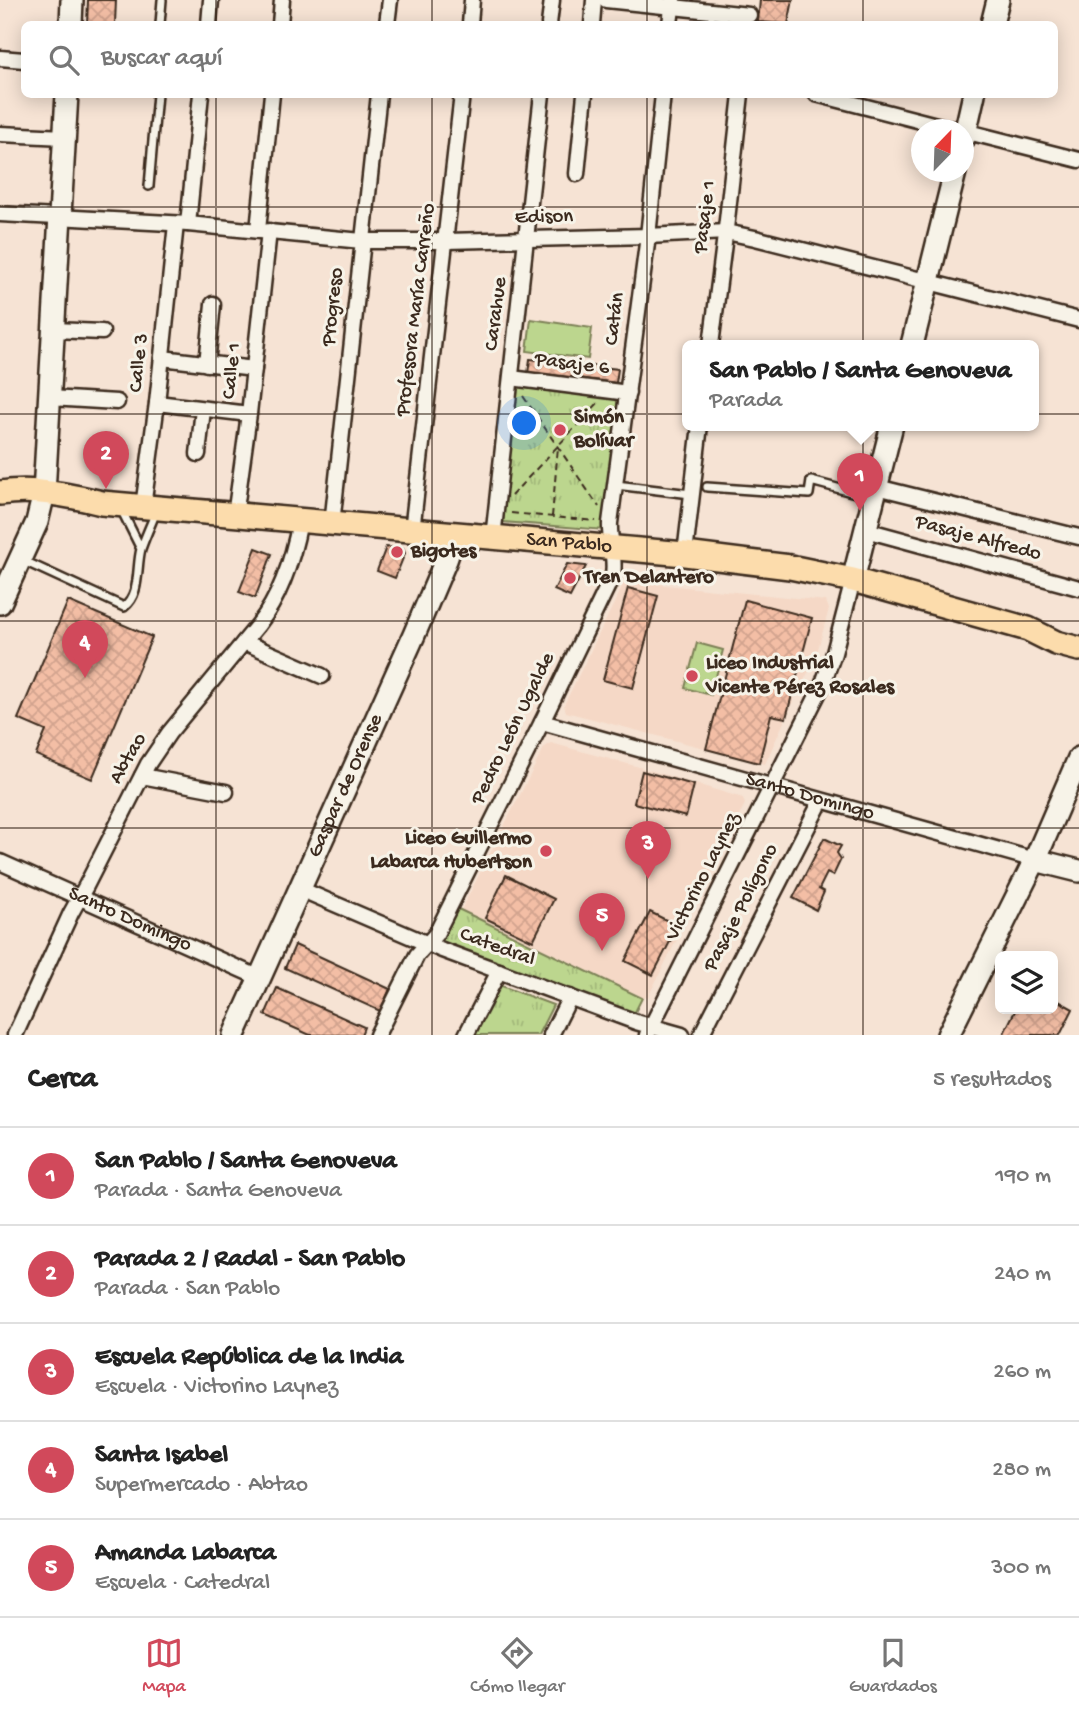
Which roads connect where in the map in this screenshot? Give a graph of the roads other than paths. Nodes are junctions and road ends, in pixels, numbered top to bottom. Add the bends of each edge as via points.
1 (72, 0) edge
2 (162, 0) edge
3 (211, 0) edge
4 (282, 0) edge
5 (390, 0) edge
6 (472, 0) edge
7 (552, 0) edge
8 (594, 0) edge
9 (606, 0) edge
10 (751, 0) edge
11 (998, 0) edge
12 (673, 4) edge
13 (749, 20) edge
14 (71, 21) edge
15 (160, 21) edge
16 (209, 21) edge
17 (279, 21) edge
18 (387, 21) edge
19 (470, 21) edge
20 (549, 21) edge
21 (592, 21) edge
22 (993, 21) edge
23 (0, 58) edge
24 (21, 60) edge
25 (67, 98) edge
26 (157, 98) edge
27 (200, 98) edge
28 (272, 98) edge
29 (379, 98) edge
30 (462, 98) edge
31 (542, 98) edge
32 (585, 98) edge
33 (663, 98) edge
34 (741, 98) edge
35 (831, 98) edge
36 (973, 98) edge
37 (911, 119) edge
38 (966, 119) edge
39 (0, 134) edge
40 (974, 136) edge
41 (65, 137) junction
42 (1079, 160) edge
43 (577, 174) dead end
44 (953, 182) edge
45 (149, 186) dead end
46 (0, 214) edge
47 (60, 217) junction
48 (182, 224) junction
49 (263, 230) junction
50 (726, 232) junction
51 (648, 236) junction
52 (527, 239) junction
53 (362, 241) junction
54 (446, 241) junction
55 (928, 282) junction
56 (213, 304) dead end
57 (1079, 320) edge
58 (54, 330) junction
59 (102, 332) dead end
60 (712, 340) edge
61 (913, 340) edge
62 (162, 358) junction
63 (207, 363) junction
64 (254, 369) junction
65 (511, 378) junction
66 (628, 393) junction
67 (50, 398) junction
68 (117, 402) dead end
69 (157, 403) junction
70 (203, 409) junction
71 (249, 414) junction
72 (699, 431) edge
73 (890, 431) edge
74 (198, 454) dead end
75 (616, 485) junction
76 (707, 487) dead end
77 (875, 492) junction
78 (0, 493) edge
79 (691, 494) junction
80 (43, 499) junction
81 (0, 500) edge
82 (110, 504) junction
83 (150, 508) junction
84 (235, 516) junction
85 (300, 521) junction
86 (332, 524) junction
87 (866, 530) junction
88 (412, 531) junction
89 (455, 534) junction
90 (1079, 537) edge
91 (493, 538) junction
92 (613, 547) junction
93 (141, 549) junction
94 (685, 554) junction
95 (20, 560) junction
96 (853, 580) junction
97 (1079, 588) edge
98 (0, 603) edge
99 (1028, 629) junction
100 (1079, 636) edge
101 (244, 642) junction
102 (1079, 649) edge
103 (322, 676) dead end
104 (542, 722) junction
105 (1079, 758) edge
106 (142, 776) junction
107 (772, 787) junction
108 (226, 792) dead end
109 (821, 800) junction
110 (1035, 860) junction
111 (0, 862) edge
112 (1079, 872) edge
113 (300, 889) junction
114 (79, 898) junction
115 (427, 944) junction
116 (499, 971) junction
117 (260, 978) junction
118 (570, 997) junction
119 (650, 1031) edge
120 (15, 1035) edge
121 (234, 1035) edge
122 (377, 1035) edge
123 (466, 1035) edge
124 (551, 1035) edge
125 (682, 1035) edge
126 (701, 1035) edge
127 (947, 1035) edge

1 - 14 street
2 - 15 lane
3 - 16 street
4 - 17 street
5 - 18 street
6 - 19 street
7 - 20 street
8 - 21 street
9 - 12 street
10 - 13 street
11 - 22 street
12 - 13 street
23 - 24 street
25 - 41 street
26 - 45 lane
27 - 48 street, Calle 3
28 - 49 street, Calle 1
29 - 53 street, Progreso
30 - 54 street, Profesora María Carreño
31 - 52 street, Carahue
32 - 43 street
33 - 51 street, Catán
34 - 50 street, Pasaje 1
35 - 37 street
36 - 38 street
39 - 41 street
40 - 42 street
41 - 47 street
44 - 55 street
46 - 47 street, Edison
47 - 48 street, Edison
47 - 58 street
48 - 49 street, Edison
48 - 62 street, Calle 3
49 - 53 street, Edison
49 - 64 street, Calle 1
50 - 51 street, Edison
50 - 55 street, Edison
50 - 60 street, Pasaje 1
51 - 52 street, Edison
51 - 66 street, Catán
52 - 54 street, Edison
52 - 65 street, Carahue
53 - 54 street, Edison
53 - 86 street, Progreso
54 - 88 street, Profesora María Carreño
55 - 57 street, Edison
55 - 61 street
56 - 63 street
58 - 59 street
58 - 67 street
62 - 63 street
62 - 69 street, Calle 3
63 - 64 street
64 - 71 street, Calle 1
65 - 66 street, Pasaje 6
65 - 91 street, Carahue
66 - 75 street, Catán
67 - 68 street
67 - 80 street
69 - 70 street
69 - 83 street, Calle 3
70 - 71 street
70 - 74 street
71 - 84 street, Calle 1
72 - 79 street
73 - 77 street
75 - 79 lane
75 - 92 street, Catán via 610,523
76 - 77 lane via 809,494 811,481
77 - 87 street
77 - 90 street
78 - 80 main road, San Pablo via 24,490
79 - 94 street
80 - 81 main road, San Pablo via 19,505
80 - 82 main road, San Pablo via 63,494
80 - 95 street
82 - 83 main road, San Pablo
82 - 93 lane
83 - 84 main road, San Pablo
83 - 93 lane
84 - 85 main road, San Pablo
85 - 86 main road, San Pablo
85 - 101 street, Abtao via 273,605
86 - 88 main road, San Pablo
87 - 96 street
87 - 97 street, Pasaje Alfredo
88 - 89 main road, San Pablo
89 - 91 main road, San Pablo
89 - 113 street, Gaspar de Orense
91 - 92 main road, San Pablo
92 - 94 main road, San Pablo
92 - 104 street, Pedro León Ugalde via 613,575
93 - 95 lane via 135,593 124,607
94 - 96 main road, San Pablo
95 - 98 street
96 - 99 main road, San Pablo
96 - 107 street, Victorino Laynez via 829,670
99 - 100 main road, San Pablo via 1050,628
99 - 102 main road, San Pablo
101 - 103 street
101 - 106 street, Abtao via 169,733
104 - 107 street, Santo Domingo
104 - 115 street, Pedro León Ugalde
105 - 110 street
106 - 108 street
106 - 114 street, Abtao
107 - 109 street, Santo Domingo
107 - 119 street, Victorino Laynez
109 - 110 street, Santo Domingo
109 - 126 street, Pasaje Polígono
110 - 112 street, Santo Domingo
110 - 127 street
111 - 114 street, Santo Domingo
113 - 115 street, Catedral
113 - 117 street, Gaspar de Orense
114 - 117 street, Santo Domingo
114 - 120 street, Abtao
115 - 116 street, Catedral
115 - 122 street, Pedro León Ugalde
116 - 118 street, Catedral
116 - 123 street
117 - 121 street, Gaspar de Orense
118 - 119 street, Catedral
118 - 124 street
119 - 125 street, Catedral

